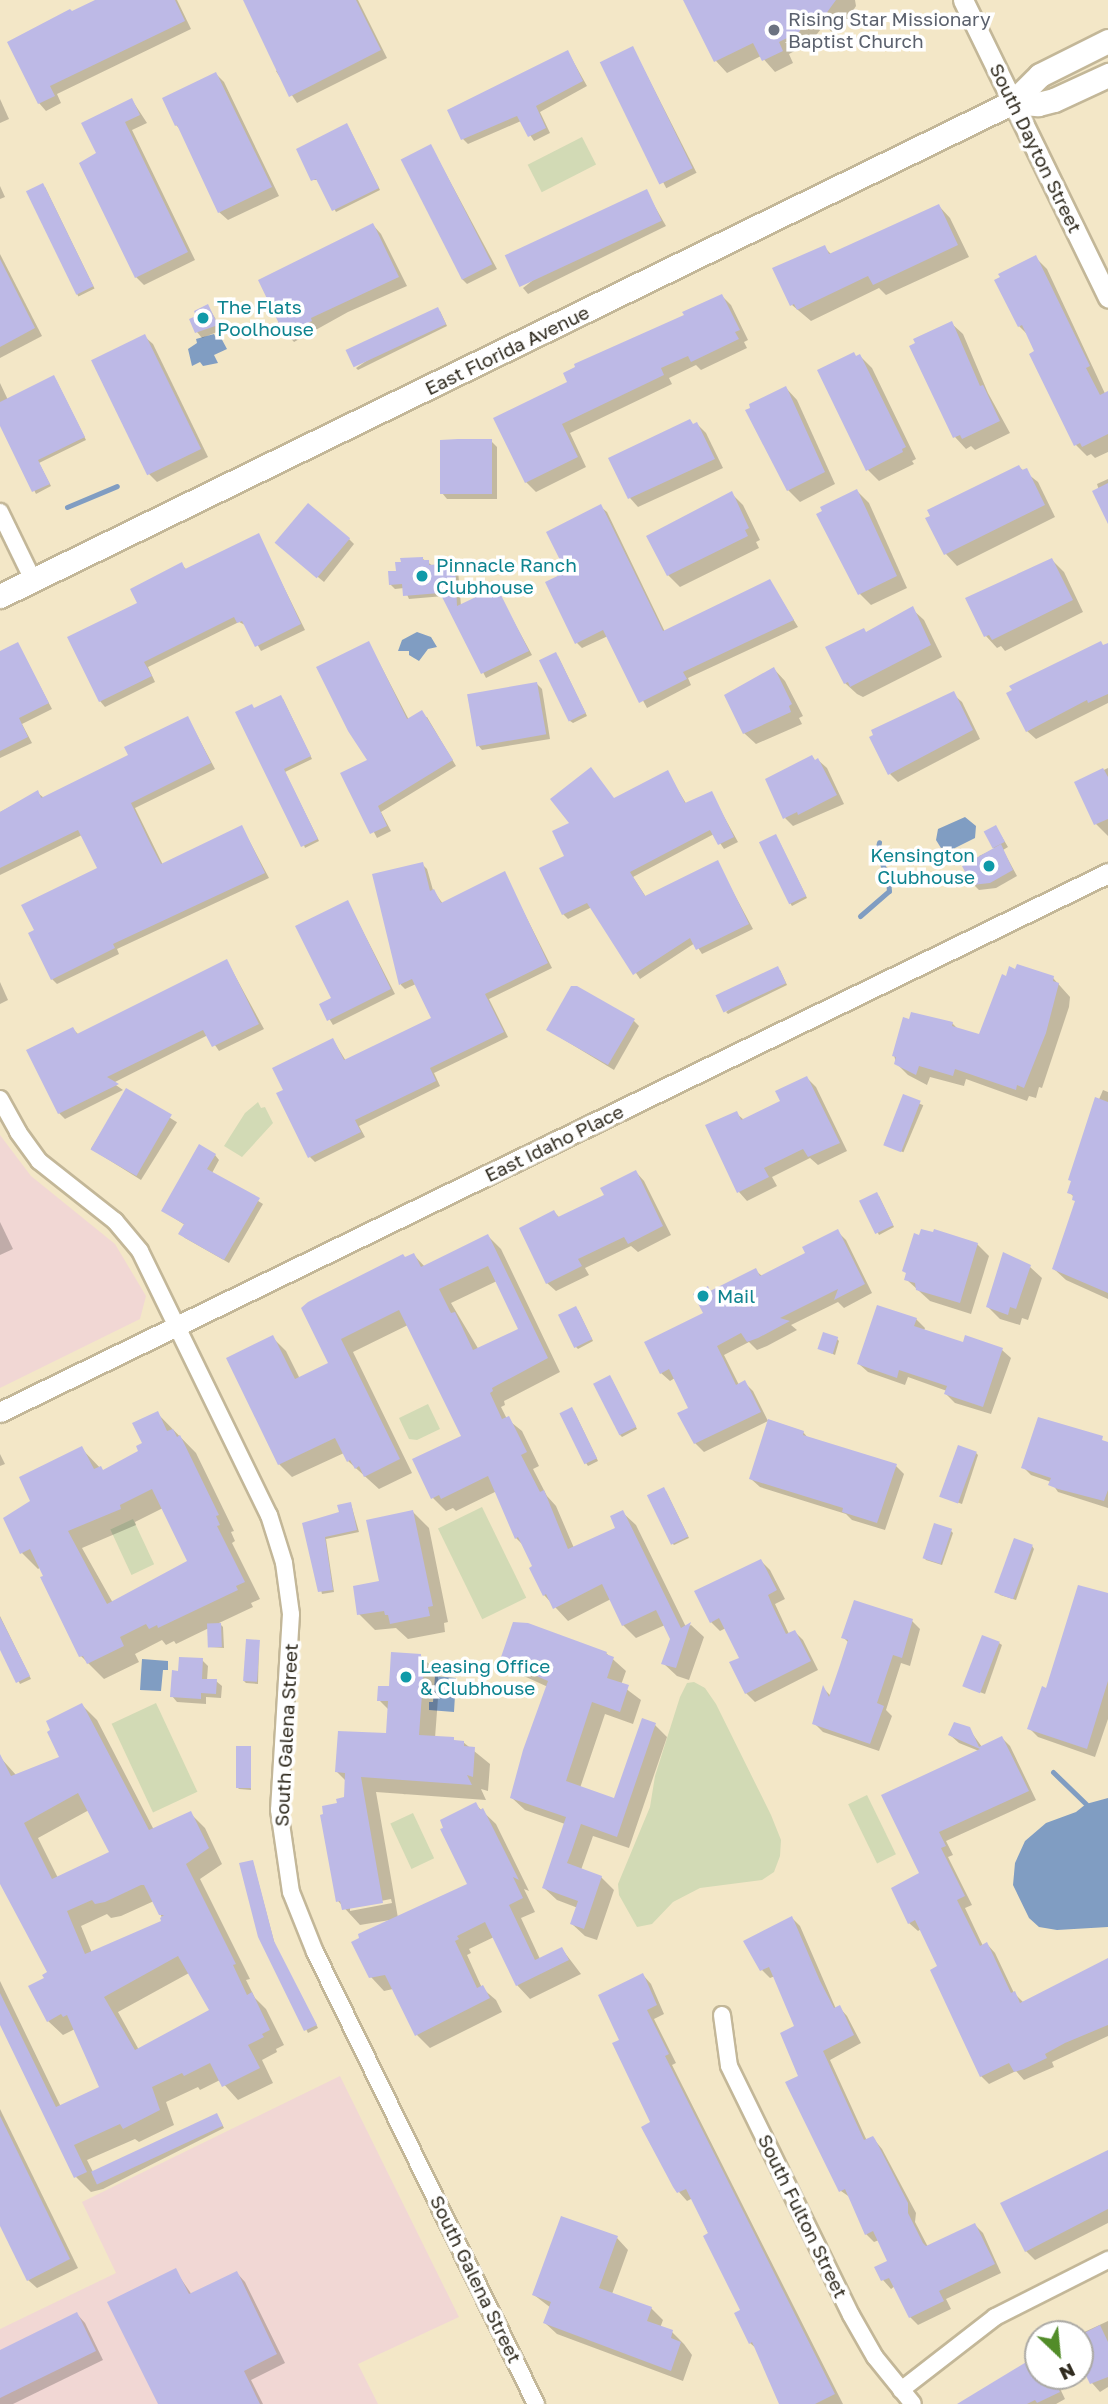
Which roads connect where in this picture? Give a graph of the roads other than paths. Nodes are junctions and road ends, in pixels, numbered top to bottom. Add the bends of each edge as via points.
1 (963, 0) edge
2 (1108, 41) edge
3 (1108, 75) edge
4 (1013, 102) junction
5 (1108, 297) edge
6 (0, 512) edge
7 (33, 580) junction
8 (0, 596) edge
9 (1108, 873) edge
10 (0, 1099) edge
11 (179, 1324) junction
12 (0, 1412) edge
13 (722, 2015) dead end
14 (1108, 2260) edge
15 (901, 2390) junction
16 (536, 2404) edge
17 (913, 2404) edge

1 - 4 street, South Dayton Street
2 - 4 main road, East Florida Avenue via 1040,75
3 - 4 main road, East Florida Avenue via 1046,103
4 - 5 street, South Dayton Street
4 - 7 main road, East Florida Avenue
6 - 7 street
7 - 8 main road, East Florida Avenue
9 - 11 street, East Idaho Place
10 - 11 street, South Galena Street via 39,1161 106,1213 133,1241
11 - 12 street, East Idaho Place
11 - 16 street, South Galena Street via 264,1501 284,1563 291,1628 279,1810 296,1909
13 - 15 street, South Fulton Street via 729,2066 856,2324
14 - 15 street via 995,2317
15 - 17 street, South Fulton Street

